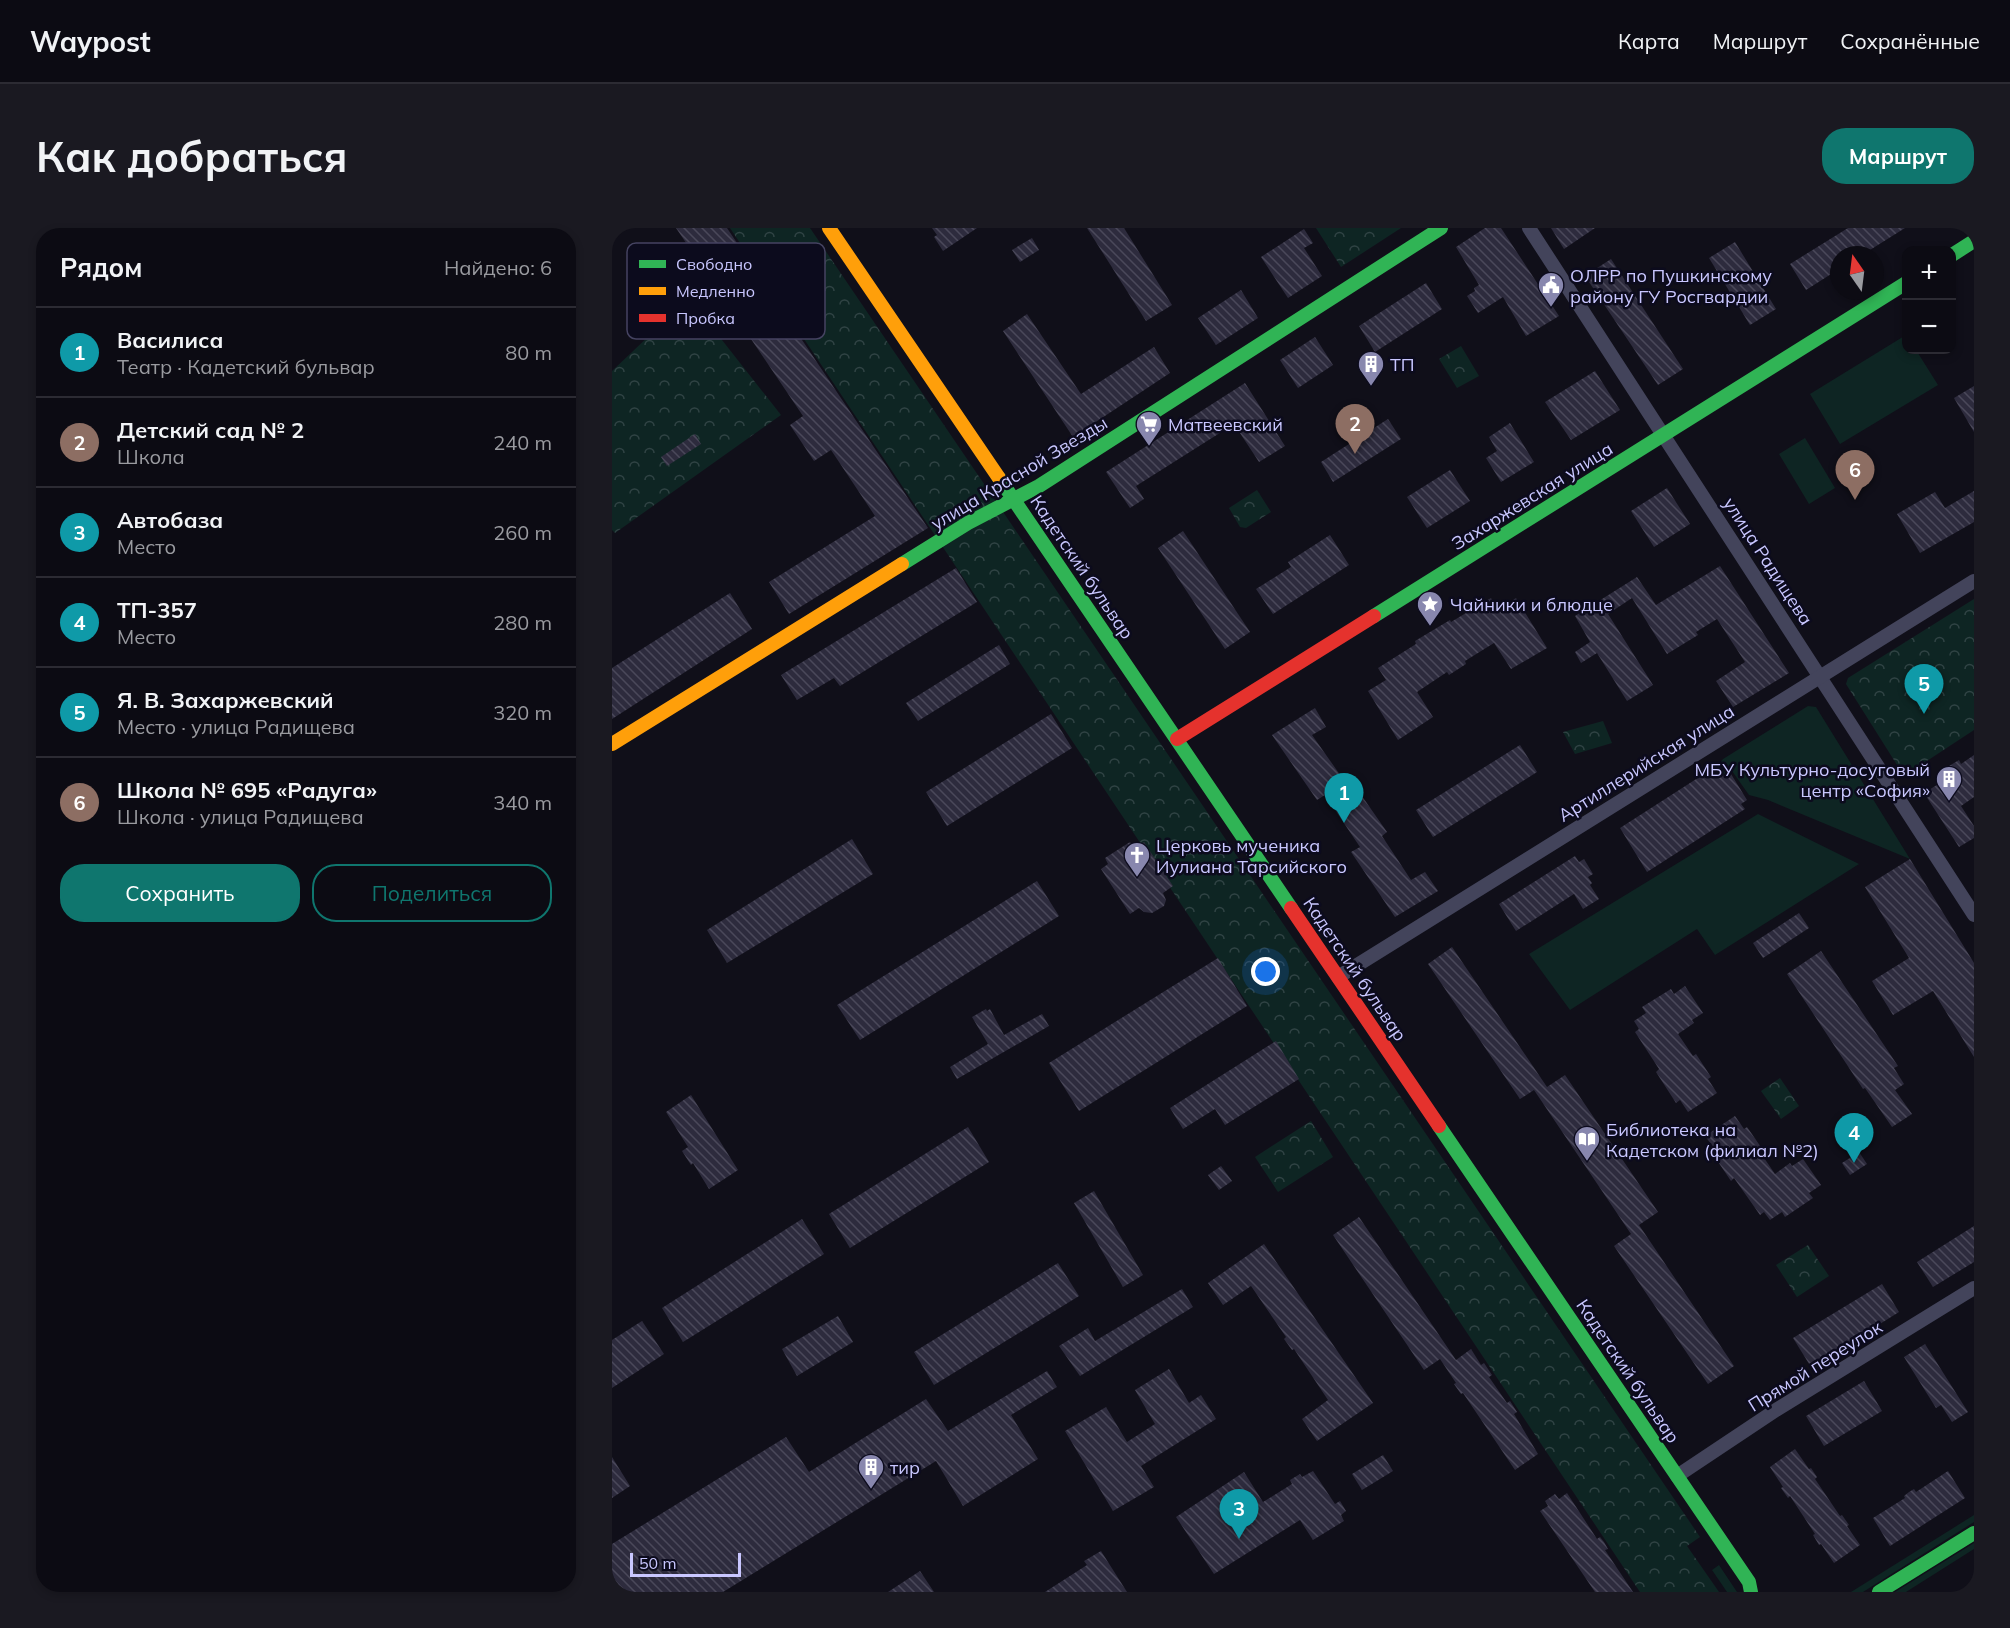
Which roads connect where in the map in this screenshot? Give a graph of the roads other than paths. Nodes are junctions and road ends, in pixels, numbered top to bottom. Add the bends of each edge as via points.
1 (829, 228) edge
2 (1441, 228) edge
3 (1529, 228) edge
4 (1974, 241) edge
5 (1956, 252) edge
6 (1902, 286) edge
7 (1663, 435) junction
8 (1013, 499) junction
9 (1974, 581) edge
10 (1820, 676) junction
11 (1177, 739) junction
12 (612, 744) edge
13 (1974, 915) edge
14 (1338, 976) junction
15 (1974, 1288) edge
16 (1677, 1476) junction
17 (1974, 1533) edge
18 (1750, 1587) edge
19 (1765, 1592) edge
20 (1879, 1592) edge

1 - 8 street, Кадетский бульвар
2 - 8 street, улица Красной Звезды
3 - 7 street, улица Радищева
4 - 5 street
6 - 7 street, Захаржевская улица
7 - 10 street, улица Радищева
7 - 11 street, Захаржевская улица
8 - 11 street, Кадетский бульвар
8 - 12 street, улица Красной Звезды via 982,514
9 - 10 street, Артиллерийская улица
10 - 13 street, улица Радищева
10 - 14 street, Артиллерийская улица
11 - 14 street, Кадетский бульвар
14 - 16 street, Кадетский бульвар
15 - 16 street, Прямой переулок
16 - 18 street, Кадетский бульвар
17 - 20 street
18 - 19 street, Кадетский бульвар

